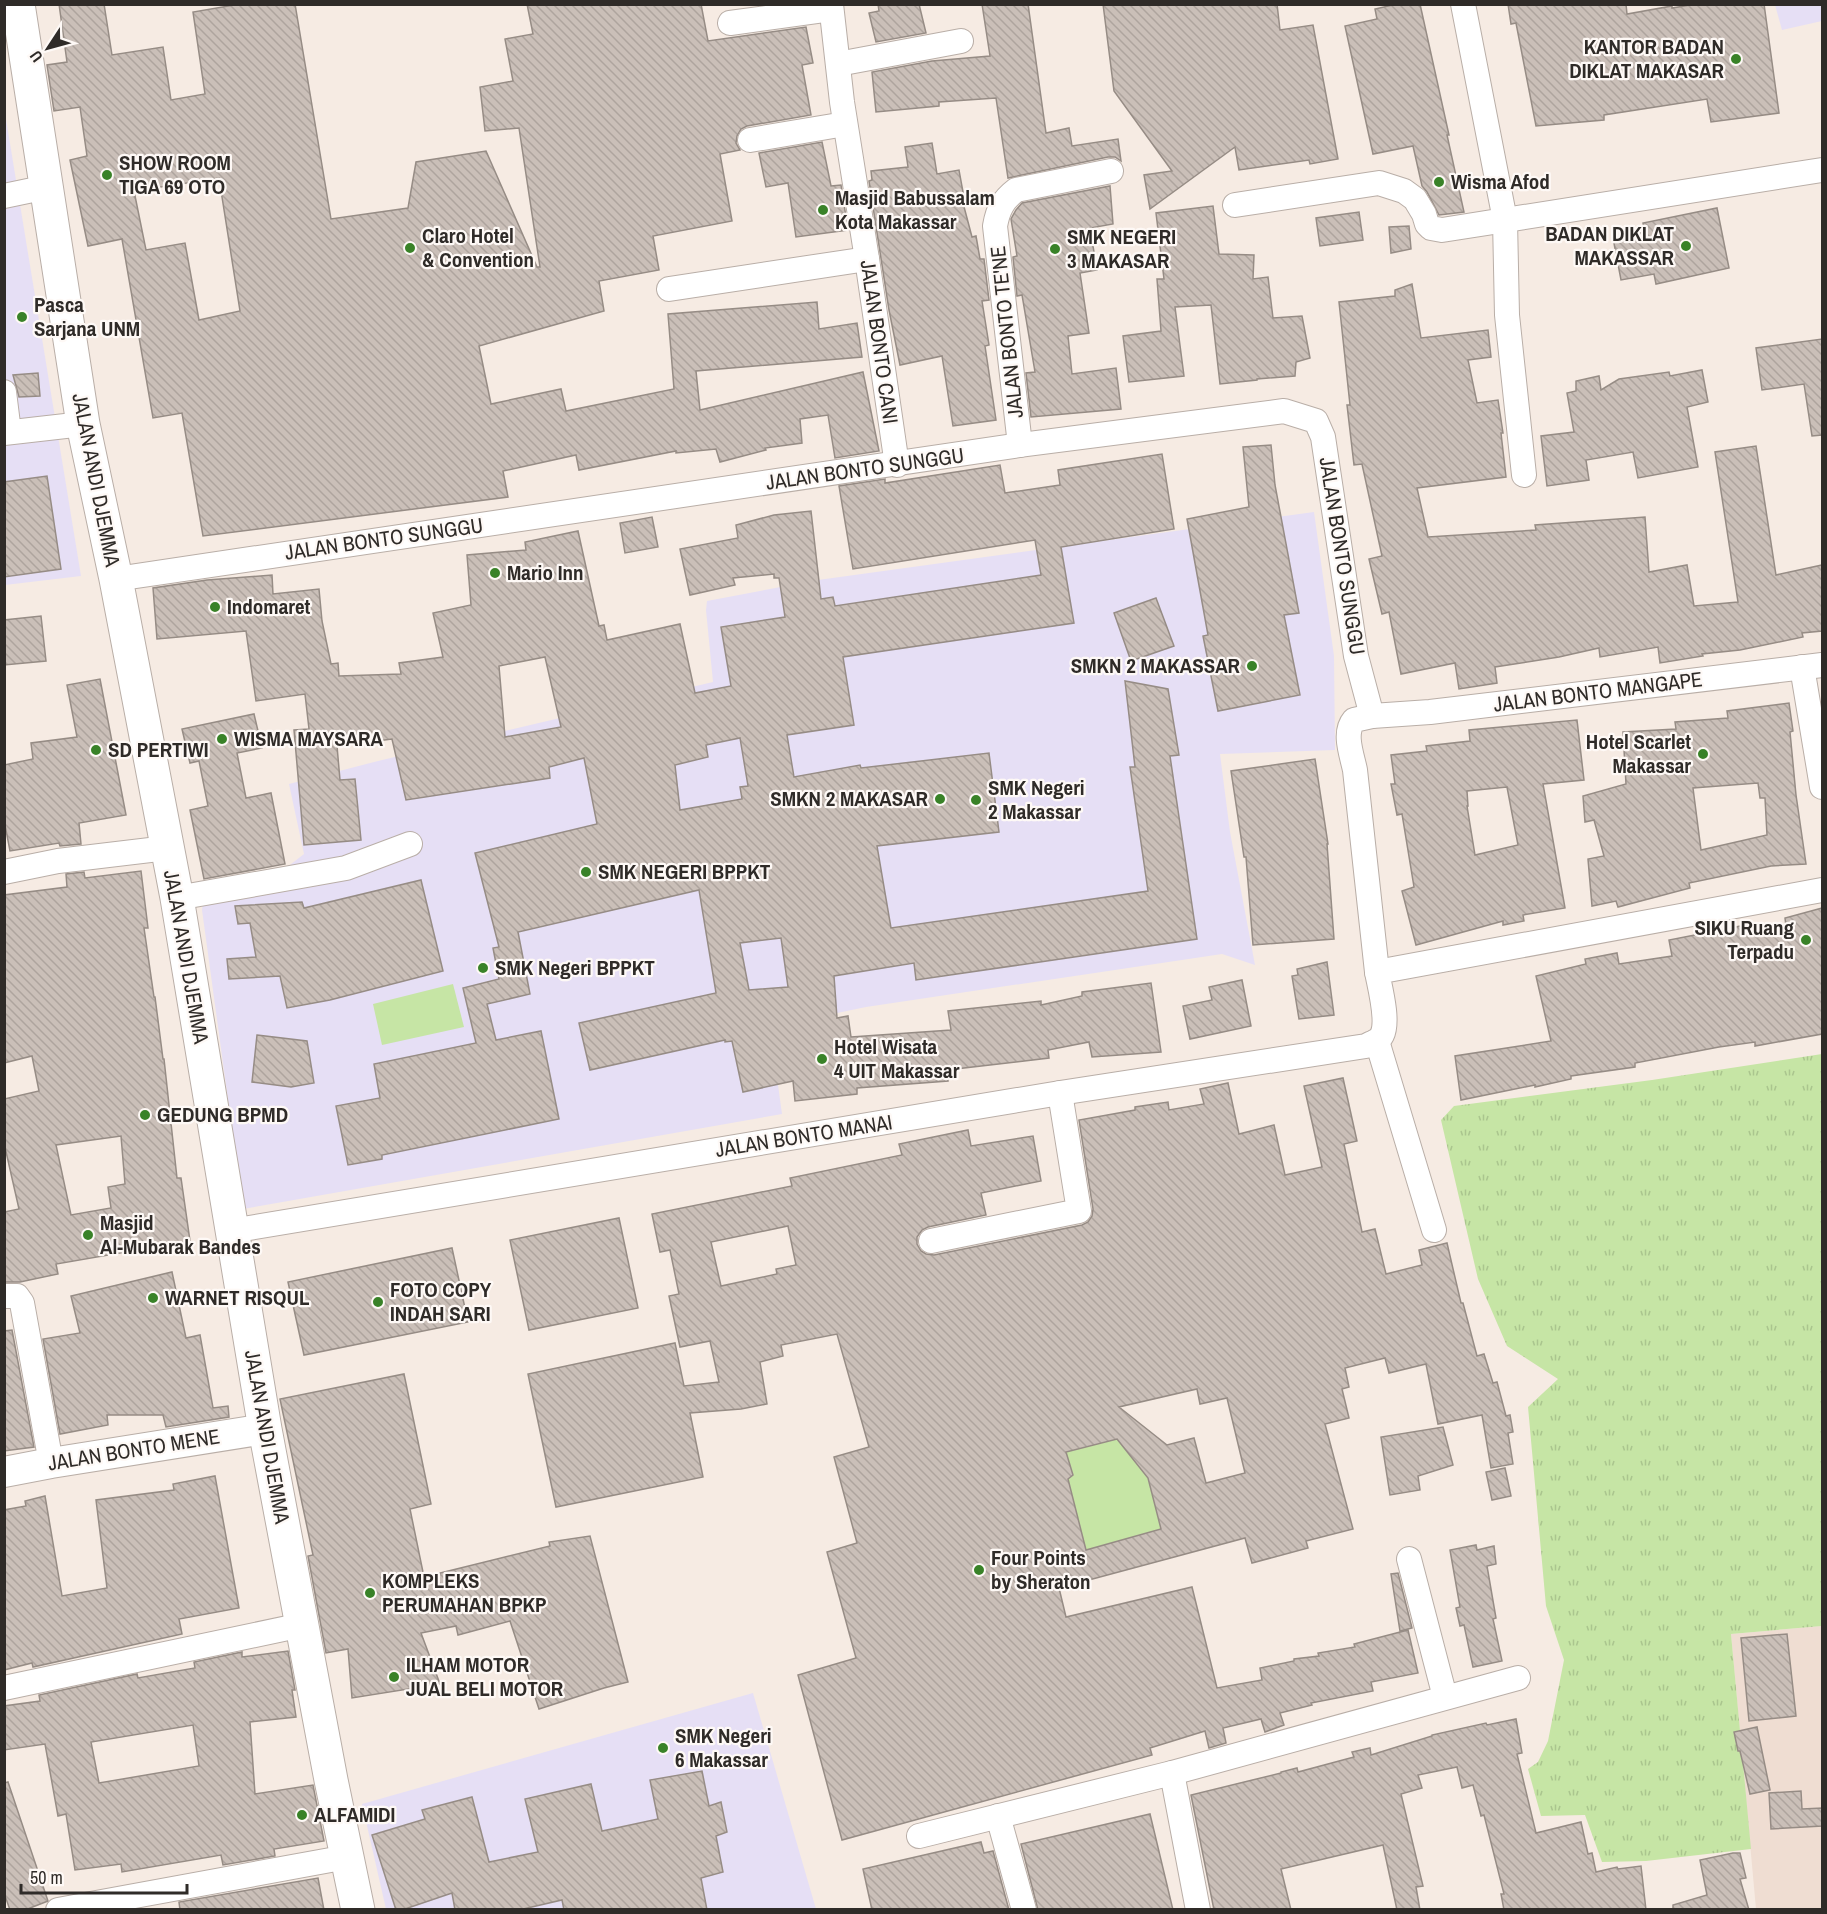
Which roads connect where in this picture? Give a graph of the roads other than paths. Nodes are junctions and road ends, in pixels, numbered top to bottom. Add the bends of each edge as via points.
1 (18, 4) edge
2 (1463, 4) edge
3 (831, 7) edge
4 (730, 24) dead end
5 (961, 41) dead end
6 (838, 64) junction
7 (845, 124) junction
8 (750, 140) dead end
9 (1822, 170) edge
10 (1111, 171) dead end
11 (47, 187) junction
12 (4, 196) edge
13 (1235, 205) dead end
14 (1505, 220) junction
15 (867, 260) junction
16 (669, 289) dead end
17 (4, 392) edge
18 (83, 424) junction
19 (7, 433) edge
20 (1020, 446) junction
21 (897, 465) junction
22 (1524, 475) dead end
23 (116, 579) junction
24 (1812, 666) edge
25 (1372, 716) junction
26 (1822, 787) edge
27 (410, 844) dead end
28 (167, 848) junction
29 (4, 872) edge
30 (1822, 890) edge
31 (177, 898) junction
32 (1377, 972) junction
33 (1377, 1041) junction
34 (1060, 1093) junction
35 (1434, 1230) dead end
36 (231, 1231) junction
37 (931, 1241) dead end
38 (4, 1296) edge
39 (264, 1429) junction
40 (51, 1463) junction
41 (4, 1472) edge
42 (1409, 1559) dead end
43 (302, 1625) junction
44 (1518, 1678) dead end
45 (4, 1688) edge
46 (1444, 1697) junction
47 (1172, 1773) junction
48 (998, 1816) junction
49 (919, 1836) dead end
50 (346, 1857) junction
51 (58, 1910) edge
52 (358, 1910) edge
53 (1024, 1910) edge
54 (1198, 1910) edge

1 - 11 main road, JALAN ANDI DJEMMA
2 - 14 street
3 - 4 street
3 - 6 street, JALAN BONTO CANI
5 - 6 street
6 - 7 street, JALAN BONTO CANI
7 - 8 street
7 - 15 street, JALAN BONTO CANI
9 - 14 street
10 - 20 street, JALAN BONTO TE'NE via 1016,190 1001,205 995,226
11 - 12 street
11 - 18 main road, JALAN ANDI DJEMMA
13 - 14 street via 1379,183 1415,199 1427,224 1434,229
14 - 22 street via 1507,315
15 - 16 street
15 - 21 street, JALAN BONTO CANI
17 - 19 street
18 - 19 street
18 - 23 main road, JALAN ANDI DJEMMA
20 - 21 street, JALAN BONTO SUNGGU
20 - 25 street, JALAN BONTO SUNGGU via 1284,411 1316,422 1323,437 1356,656
21 - 23 street, JALAN BONTO SUNGGU
23 - 28 main road, JALAN ANDI DJEMMA
24 - 25 street, JALAN BONTO MANGAPE
24 - 26 street
25 - 32 street via 1354,720 1349,729
27 - 31 street via 345,868
28 - 29 street via 58,861
28 - 31 main road, JALAN ANDI DJEMMA
30 - 32 street
31 - 36 main road, JALAN ANDI DJEMMA
32 - 33 street via 1384,1016
33 - 34 street, JALAN BONTO MANAI via 1366,1046
33 - 35 street
34 - 36 street, JALAN BONTO MANAI
34 - 37 street via 1079,1211
36 - 39 main road, JALAN ANDI DJEMMA
38 - 40 street via 17,1296 22,1303
39 - 40 street, JALAN BONTO MENE
39 - 43 main road, JALAN ANDI DJEMMA
40 - 41 street, JALAN BONTO MENE
42 - 46 street
43 - 45 street
43 - 50 main road, JALAN ANDI DJEMMA
44 - 46 street
46 - 47 street
47 - 48 street
47 - 54 street
48 - 49 street
48 - 53 street
50 - 51 street
50 - 52 main road, JALAN ANDI DJEMMA

